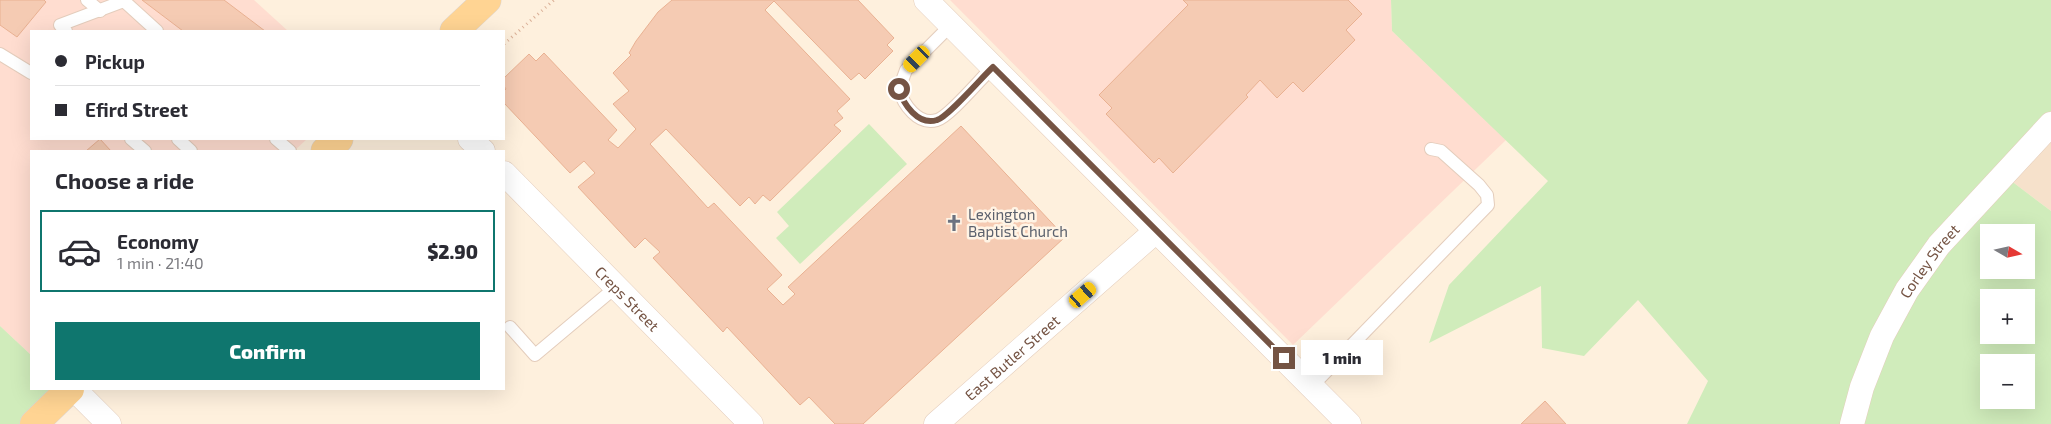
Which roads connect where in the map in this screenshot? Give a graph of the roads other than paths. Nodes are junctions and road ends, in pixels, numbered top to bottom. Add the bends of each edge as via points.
1 (87, 0) edge
2 (487, 0) edge
3 (926, 0) edge
4 (100, 11) junction
5 (951, 25) junction
6 (63, 28) edge
7 (156, 30) edge
8 (455, 30) edge
9 (0, 54) edge
10 (993, 67) junction
11 (30, 72) edge
12 (2051, 124) edge
13 (132, 140) edge
14 (179, 140) edge
15 (277, 140) edge
16 (338, 140) edge
17 (471, 140) edge
18 (1432, 149) dead end
19 (145, 150) edge
20 (190, 150) edge
21 (289, 150) edge
22 (326, 150) edge
23 (481, 150) edge
24 (505, 174) edge
25 (1156, 231) junction
26 (616, 287) junction
27 (510, 328) dead end
28 (1312, 386) junction
29 (69, 390) edge
30 (75, 390) edge
31 (34, 424) edge
32 (109, 424) edge
33 (751, 424) edge
34 (936, 424) edge
35 (1349, 424) edge
36 (1852, 424) edge

1 - 4 lane
2 - 8 main road
3 - 5 street
4 - 6 lane
4 - 7 lane via 124,1
5 - 10 street
5 - 10 lane via 906,70 899,89 906,105 922,119 937,120
9 - 11 lane
10 - 25 street
12 - 36 street, Corley Street via 1939,246 1907,290 1882,336
13 - 19 lane
14 - 20 lane
15 - 21 lane
16 - 22 main road
17 - 23 street
18 - 28 lane via 1441,152 1478,185 1487,195 1488,205
24 - 26 street, Creps Street
25 - 28 street
25 - 34 street, East Butler Street
26 - 27 lane via 535,355
26 - 33 street, Creps Street
28 - 35 street
29 - 31 main road
30 - 32 street

